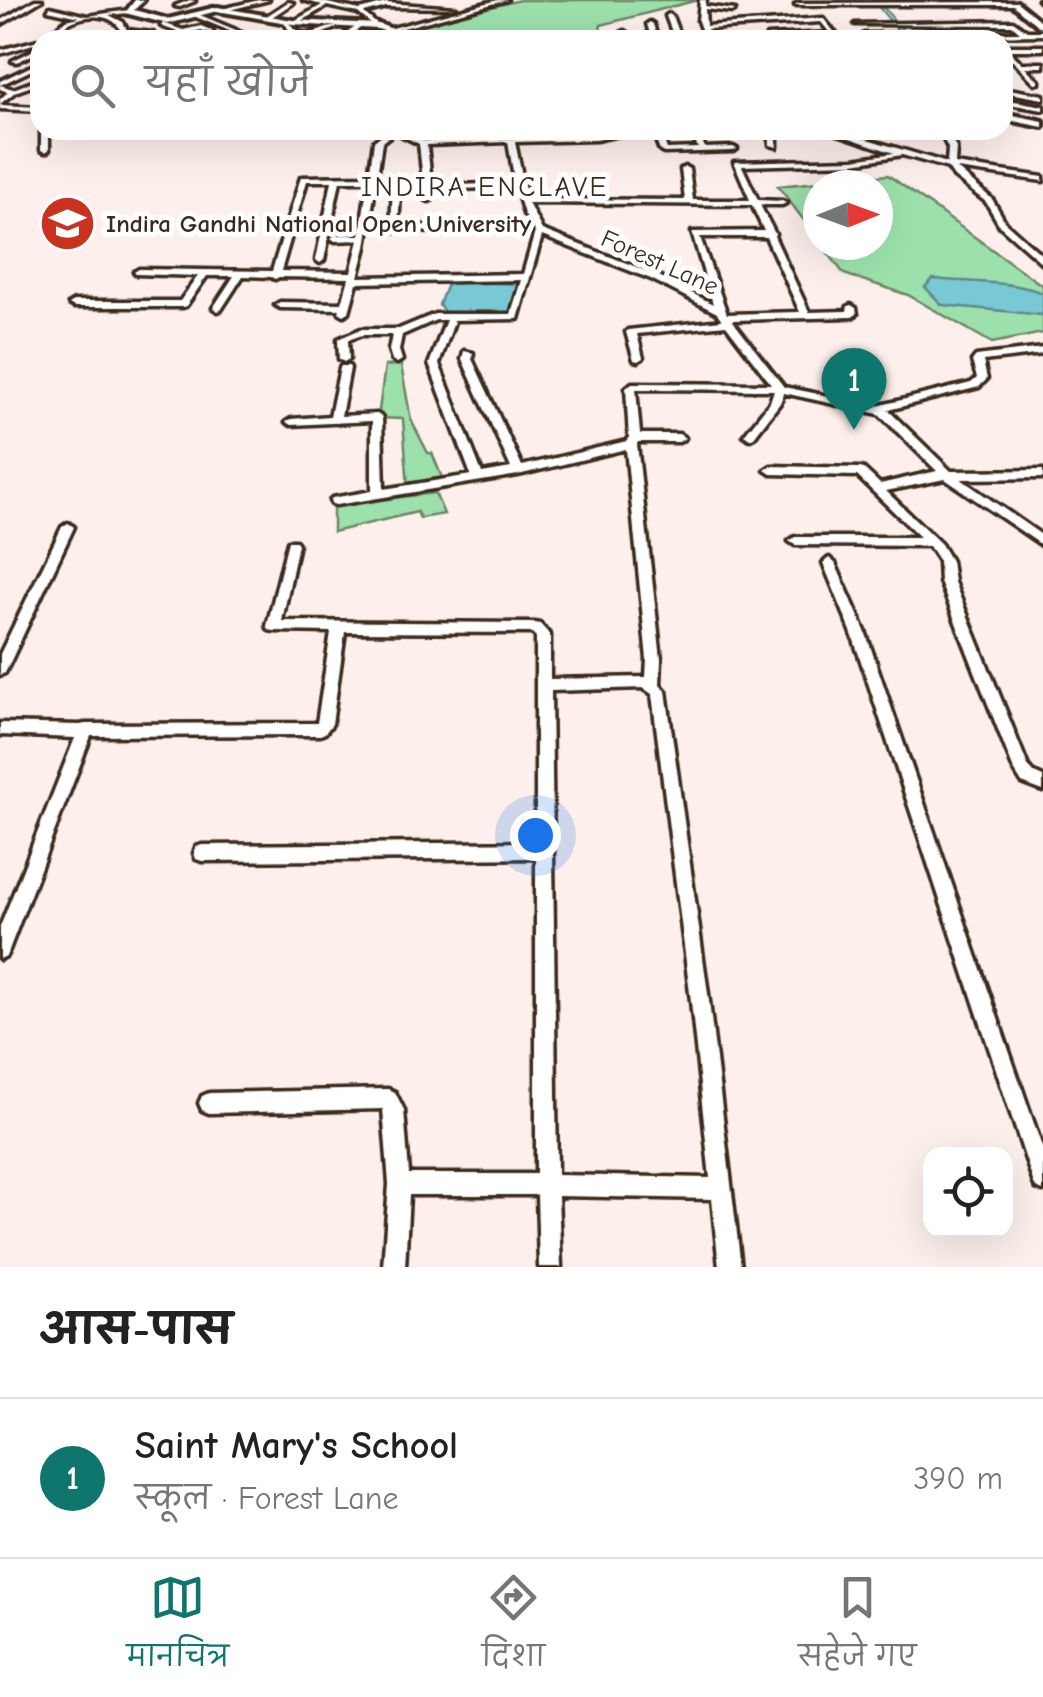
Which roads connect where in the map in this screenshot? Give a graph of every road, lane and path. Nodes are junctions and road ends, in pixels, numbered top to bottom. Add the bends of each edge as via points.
1 (39, 0) edge
2 (140, 0) edge
3 (266, 0) edge
4 (306, 0) edge
5 (469, 0) edge
6 (504, 0) edge
7 (256, 2) junction
8 (1042, 2) edge
9 (325, 3) edge
10 (483, 3) junction
11 (193, 4) edge
12 (703, 4) edge
13 (879, 4) edge
14 (1017, 4) junction
15 (798, 5) dead end
16 (178, 6) dead end
17 (50, 9) dead end
18 (463, 9) junction
19 (221, 10) junction
20 (732, 10) dead end
21 (128, 11) junction
22 (360, 12) junction
23 (103, 14) junction
24 (886, 14) junction
25 (1027, 14) junction
26 (84, 16) junction
27 (669, 16) dead end
28 (436, 17) junction
29 (267, 18) junction
30 (853, 18) junction
31 (834, 19) dead end
32 (290, 21) junction
33 (808, 22) junction
34 (0, 23) edge
35 (165, 23) junction
36 (979, 23) junction
37 (650, 24) dead end
38 (894, 24) junction
39 (337, 26) junction
40 (360, 26) junction
41 (377, 27) junction
42 (702, 28) joint
43 (55, 30) edge
44 (124, 30) edge
45 (154, 30) edge
46 (178, 30) edge
47 (235, 30) edge
48 (292, 30) edge
49 (327, 30) edge
50 (354, 30) edge
51 (388, 30) joint
52 (652, 30) edge
53 (674, 30) edge
54 (812, 30) edge
55 (830, 30) edge
56 (862, 30) edge
57 (899, 30) edge
58 (986, 30) edge
59 (1043, 30) edge
60 (1024, 33) junction
61 (1013, 34) edge
62 (30, 43) edge
63 (1013, 48) edge
64 (1043, 48) edge
65 (0, 52) edge
66 (30, 53) edge
67 (1013, 58) edge
68 (30, 63) edge
69 (1020, 65) junction
70 (1043, 65) edge
71 (30, 68) edge
72 (1038, 82) dead end
73 (0, 85) edge
74 (30, 85) edge
75 (13, 91) junction
76 (1013, 92) edge
77 (1043, 97) edge
78 (1013, 103) edge
79 (0, 105) edge
80 (30, 108) edge
81 (1043, 108) edge
82 (1013, 118) edge
83 (1043, 124) edge
84 (46, 140) edge
85 (378, 140) edge
86 (418, 140) edge
87 (510, 140) joint
88 (660, 140) edge
89 (698, 140) edge
90 (774, 140) edge
91 (864, 140) edge
92 (948, 140) edge
93 (423, 142) junction
94 (774, 145) dead end
95 (733, 149) dead end
96 (46, 150) dead end
97 (702, 150) junction
98 (899, 154) junction
99 (951, 166) junction
100 (685, 169) dead end
101 (337, 178) junction
102 (373, 178) junction
103 (1043, 179) edge
104 (519, 185) junction
105 (458, 187) dead end
106 (429, 200) dead end
107 (526, 201) junction
108 (688, 202) junction
109 (754, 203) junction
110 (782, 203) dead end
111 (458, 229) dead end
112 (539, 232) junction
113 (771, 234) junction
114 (363, 237) junction
115 (334, 238) dead end
116 (320, 260) dead end
117 (1043, 261) edge
118 (139, 272) dead end
119 (204, 273) junction
120 (239, 275) junction
121 (275, 276) junction
122 (526, 276) junction
123 (352, 277) junction
124 (74, 304) dead end
125 (280, 305) dead end
126 (218, 308) dead end
127 (851, 308) dead end
128 (724, 316) junction
129 (806, 316) junction
130 (449, 322) dead end
131 (398, 332) junction
132 (1043, 351) edge
133 (468, 353) dead end
134 (638, 358) dead end
135 (397, 360) dead end
136 (778, 388) junction
137 (879, 409) junction
138 (335, 416) junction
139 (291, 422) dead end
140 (750, 436) dead end
141 (679, 438) dead end
142 (633, 441) junction
143 (771, 470) dead end
144 (518, 471) junction
145 (1043, 474) edge
146 (948, 475) junction
147 (478, 478) junction
148 (876, 489) junction
149 (378, 495) junction
150 (336, 501) dead end
151 (68, 527) dead end
152 (795, 541) dead end
153 (933, 542) junction
154 (1043, 542) edge
155 (292, 544) dead end
156 (829, 563) dead end
157 (339, 627) junction
158 (0, 670) edge
159 (543, 684) junction
160 (653, 684) junction
161 (0, 729) edge
162 (85, 730) junction
163 (1043, 784) edge
164 (544, 850) junction
165 (202, 853) dead end
166 (0, 950) edge
167 (209, 1103) dead end
168 (1043, 1180) edge
169 (399, 1184) junction
170 (547, 1185) junction
171 (721, 1189) junction
172 (394, 1267) edge
173 (550, 1267) edge
174 (730, 1267) edge

1 - 34 street
2 - 21 street
3 - 7 street
4 - 9 street
5 - 10 street
6 - 10 street
7 - 19 street
7 - 29 street via 286,5
8 - 14 street
9 - 22 street
9 - 32 street
10 - 18 street
11 - 16 street
11 - 19 street
11 - 35 street
11 - 47 street
12 - 20 street
12 - 42 street
13 - 14 street
13 - 15 street
13 - 24 street
14 - 25 street
17 - 26 street
18 - 22 street via 370,6
18 - 28 street
19 - 29 street
21 - 23 street
21 - 35 street
22 - 28 street
22 - 41 street
23 - 26 street
23 - 44 street
24 - 25 street
24 - 38 street
25 - 59 street
26 - 43 street
27 - 53 street
28 - 51 street
29 - 32 street
30 - 31 street
30 - 38 street
30 - 56 street
32 - 39 street
32 - 48 street
33 - 42 street
33 - 54 street
33 - 55 street via 823,20
35 - 45 street
35 - 46 street
36 - 38 street
36 - 58 street
36 - 60 street via 1013,23
37 - 52 street
38 - 57 street
39 - 40 street
39 - 49 street
40 - 41 street
40 - 50 street
41 - 51 street
59 - 60 street
60 - 61 street
62 - 65 street
63 - 64 street
66 - 68 street via 15,61
67 - 69 street
69 - 70 street
69 - 72 street
71 - 73 street
73 - 75 street
74 - 75 street
75 - 79 street
76 - 77 street
78 - 81 street
79 - 80 street
82 - 83 street
84 - 96 street
85 - 102 street
86 - 93 street
87 - 93 street
87 - 104 street
88 - 97 street via 664,150
89 - 97 street
90 - 94 street
91 - 98 street
92 - 99 street
93 - 106 street
95 - 97 street
98 - 99 street
98 - 109 street via 737,164
99 - 103 street
99 - 117 street
100 - 108 street
101 - 102 street
101 - 116 street
101 - 121 street via 304,179
102 - 111 street via 397,178 394,228
102 - 114 street
104 - 105 street
104 - 107 street
107 - 108 street
107 - 112 street
108 - 109 street
109 - 110 street
109 - 113 street
112 - 122 street
112 - 128 street, Forest Lane via 654,277
113 - 128 street via 695,234
113 - 129 street
114 - 115 street
114 - 123 street
118 - 119 street
119 - 120 street
119 - 124 street via 183,304
120 - 121 street
120 - 126 street
121 - 123 street
122 - 123 street
122 - 131 street via 514,317 438,317
123 - 125 street via 344,309
127 - 129 street via 852,314
128 - 129 street
128 - 134 street via 631,332
128 - 136 street, Forest Lane
130 - 147 street via 434,364
131 - 135 street
131 - 138 street via 344,337
132 - 137 street via 980,358 976,385
133 - 144 street
136 - 137 street
136 - 140 street
136 - 142 street via 633,386
137 - 146 street
138 - 139 street
138 - 149 street via 378,418
141 - 142 street
142 - 144 street
142 - 160 street
143 - 148 street via 857,470
144 - 147 street
145 - 146 street
146 - 148 street
146 - 154 street
147 - 149 street
148 - 153 street
149 - 150 street
151 - 158 street
152 - 153 street
153 - 163 street via 1022,770
155 - 157 street via 273,624
156 - 168 street via 858,631
157 - 159 street via 538,629
157 - 162 street via 320,729
159 - 160 street
159 - 164 street
160 - 171 street
161 - 162 street
162 - 166 street
164 - 165 street
164 - 170 street
167 - 169 street via 388,1099
169 - 170 street
169 - 172 street
170 - 171 street
170 - 173 street
171 - 174 street

